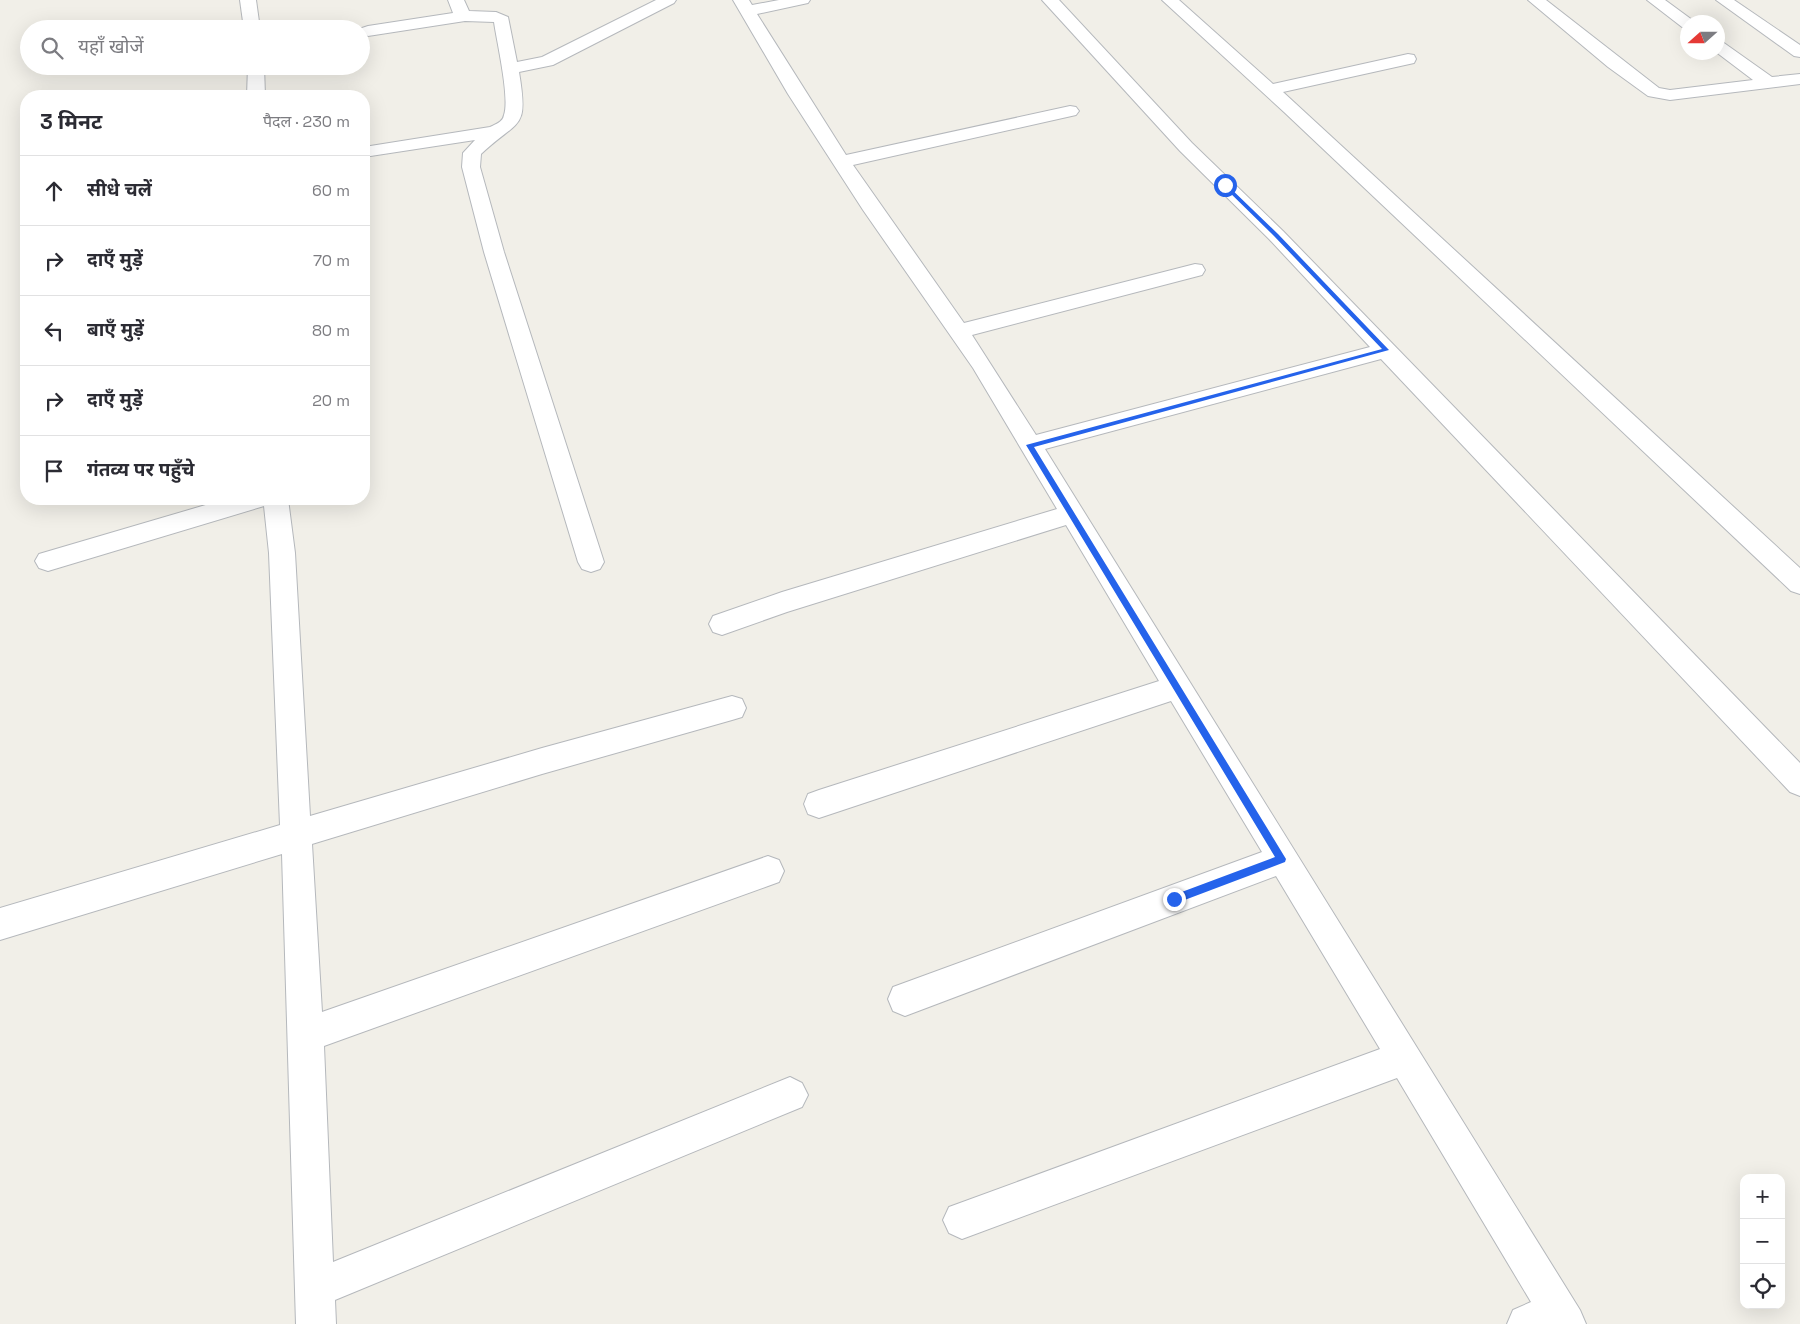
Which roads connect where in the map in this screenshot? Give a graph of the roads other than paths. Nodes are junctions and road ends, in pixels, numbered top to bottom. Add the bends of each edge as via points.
1 (248, 0) edge
2 (456, 0) edge
3 (668, 0) edge
4 (802, 0) edge
5 (1050, 0) edge
6 (1170, 0) edge
7 (1536, 0) edge
8 (1655, 0) edge
9 (1724, 0) edge
10 (744, 6) edge
11 (465, 16) junction
12 (1680, 18) edge
13 (251, 20) edge
14 (370, 31) edge
15 (1725, 51) edge
16 (1800, 52) edge
17 (1408, 59) dead end
18 (509, 69) junction
19 (256, 75) edge
20 (1800, 79) edge
21 (1769, 83) junction
22 (256, 90) edge
23 (1269, 90) junction
24 (1070, 111) dead end
25 (494, 132) junction
26 (370, 151) edge
27 (842, 162) junction
28 (1195, 270) dead end
29 (958, 332) junction
30 (1386, 350) junction
31 (1030, 445) junction
32 (236, 505) edge
33 (277, 505) edge
34 (1071, 514) junction
35 (48, 560) dead end
36 (591, 562) dead end
37 (1800, 584) edge
38 (722, 624) dead end
39 (1177, 687) junction
40 (732, 708) dead end
41 (1800, 783) edge
42 (819, 804) dead end
43 (296, 836) junction
44 (1282, 859) junction
45 (768, 871) dead end
46 (0, 924) edge
47 (905, 999) dead end
48 (306, 1035) junction
49 (1403, 1058) junction
50 (790, 1095) dead end
51 (962, 1220) dead end
52 (316, 1307) edge
53 (1550, 1319) edge

1 - 13 street
2 - 11 street via 461,14
3 - 18 street via 547,61
4 - 10 street
5 - 30 street via 1186,147
6 - 23 street
7 - 21 street via 1614,63 1659,94
8 - 12 street
9 - 16 street
10 - 27 street
11 - 14 street
11 - 18 street via 502,20
15 - 21 street
17 - 23 street
18 - 25 street via 515,102 513,118
19 - 22 street
20 - 21 street
23 - 37 street
24 - 27 street
25 - 26 street
25 - 36 street via 472,154 471,166 494,252
27 - 29 street
28 - 29 street
29 - 31 street
30 - 31 street
30 - 41 street
31 - 34 street
32 - 35 street
33 - 43 street via 282,553
34 - 38 street
34 - 39 street
39 - 42 street
39 - 44 street
40 - 43 street via 542,761
43 - 46 street
43 - 48 street
44 - 47 street
44 - 49 street
45 - 48 street
48 - 52 street
49 - 51 street
49 - 53 street
50 - 52 street

